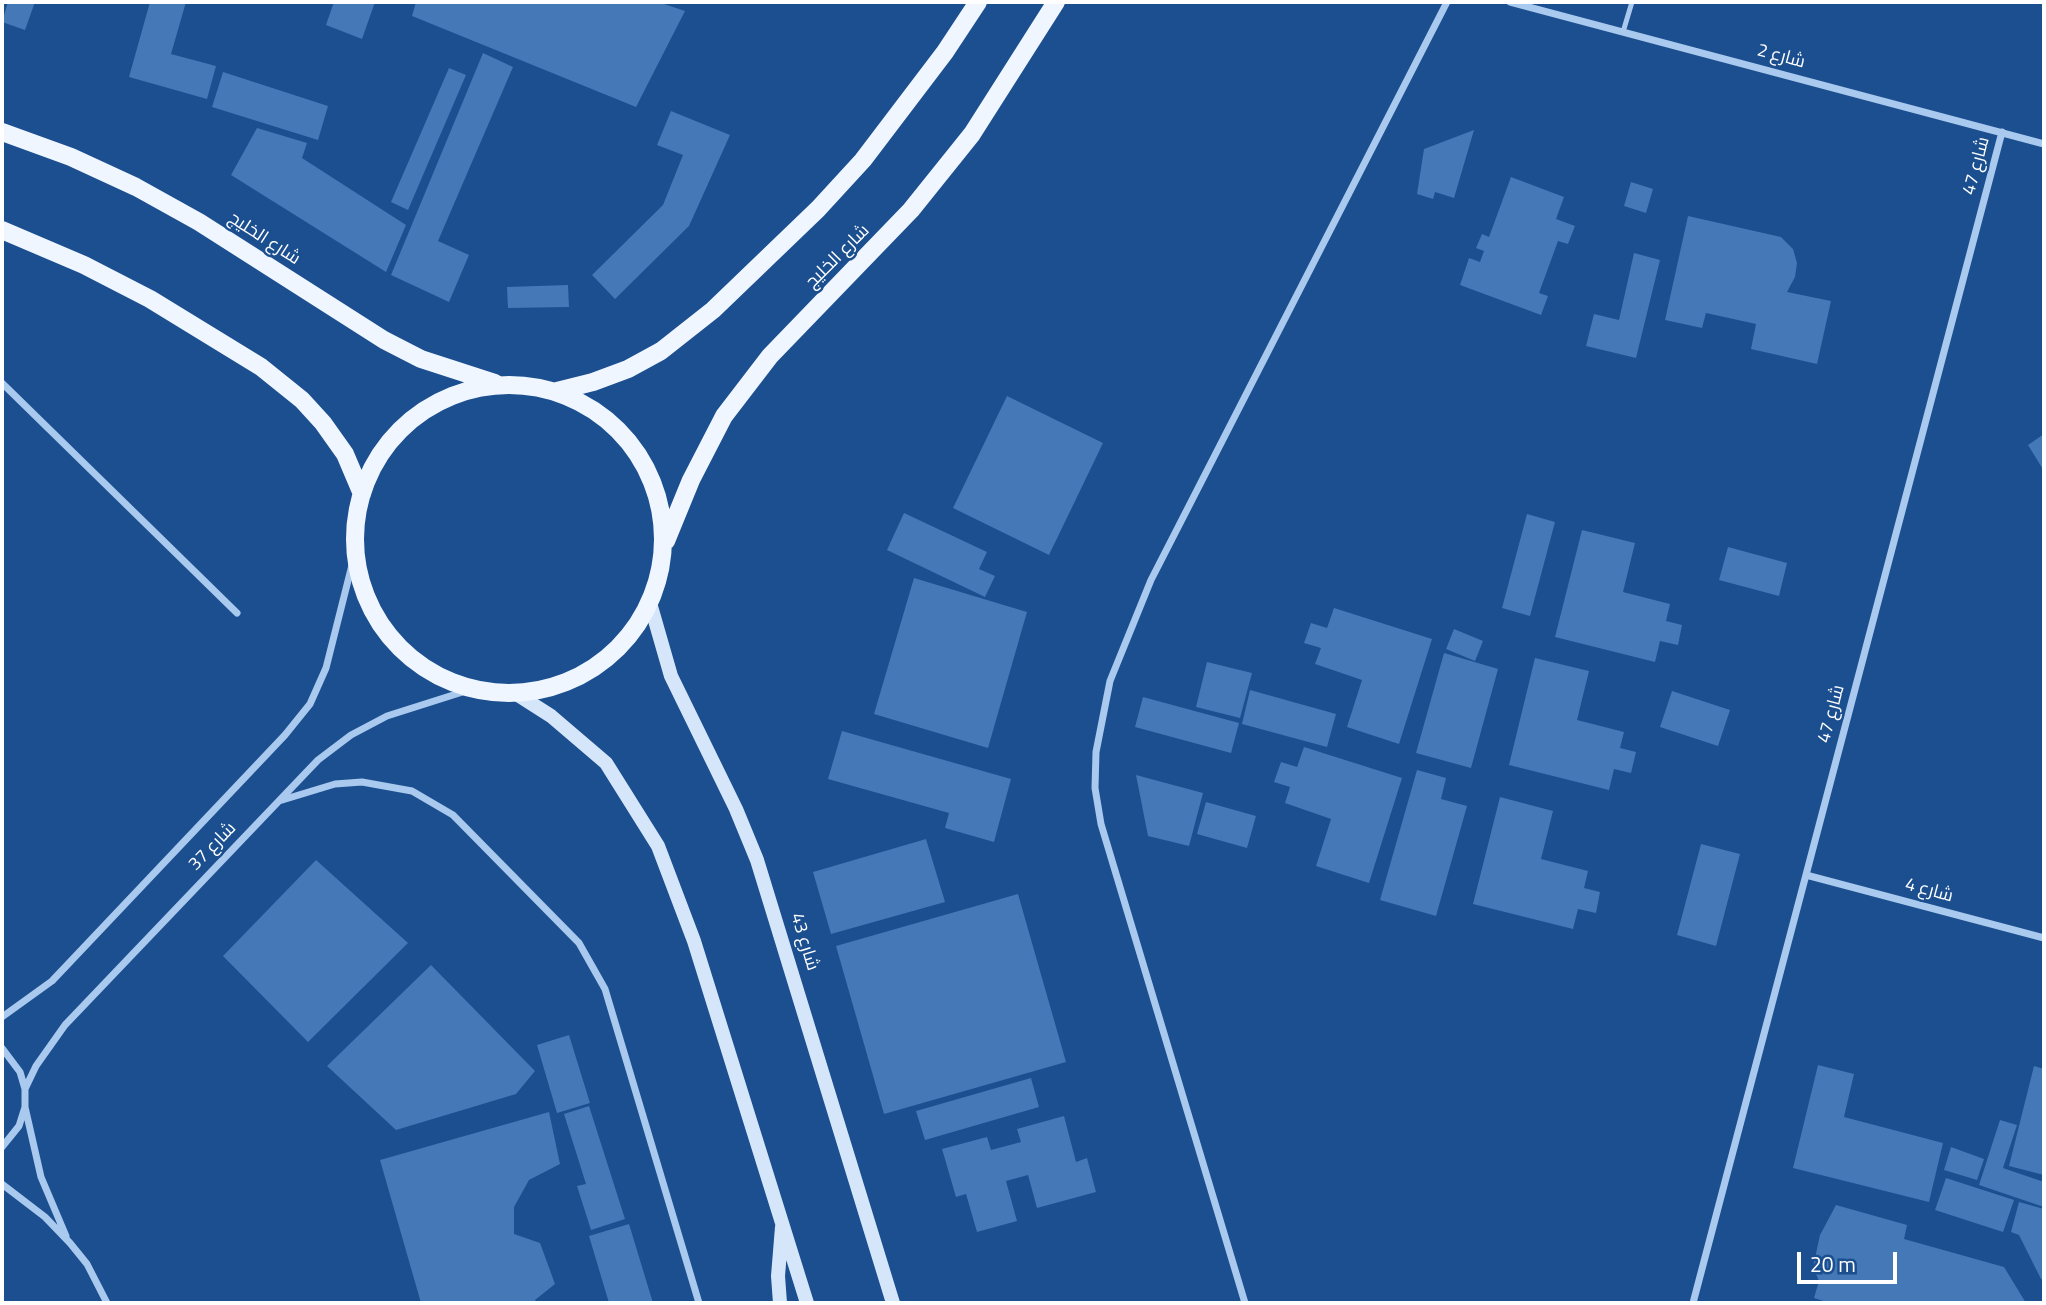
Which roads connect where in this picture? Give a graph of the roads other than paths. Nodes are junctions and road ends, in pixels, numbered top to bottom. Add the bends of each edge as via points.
1 (978, 2) edge
2 (1056, 2) edge
3 (1447, 2) edge
4 (1510, 2) edge
5 (1632, 2) edge
6 (1623, 32) junction
7 (2, 131) edge
8 (2003, 132) junction
9 (2044, 144) edge
10 (2, 230) edge
11 (2, 383) edge
12 (500, 384) junction
13 (557, 391) junction
14 (362, 494) junction
15 (663, 548) junction
16 (355, 553) junction
17 (650, 603) junction
18 (237, 613) dead end
19 (472, 689) junction
20 (515, 693) junction
21 (279, 801) junction
22 (1806, 874) junction
23 (2044, 938) edge
24 (2, 1017) edge
25 (2, 1048) edge
26 (25, 1089) junction
27 (25, 1107) junction
28 (2, 1147) edge
29 (2, 1184) edge
30 (782, 1219) junction
31 (70, 1243) junction
32 (107, 1303) edge
33 (699, 1303) edge
34 (780, 1303) edge
35 (807, 1303) edge
36 (893, 1303) edge
37 (1245, 1303) edge
38 (1693, 1303) edge

1 - 13 main road via 863,160 761,265 661,351 593,382
2 - 15 main road, شارع الخليج via 972,134 920,199 770,356 724,416
3 - 37 street via 1151,580 1110,681 1096,752 1101,824
4 - 6 street, شارع 2
5 - 6 lane
6 - 8 street, شارع 2
7 - 12 main road, شارع الخليج via 136,187 421,359
8 - 9 street, شارع 2
8 - 22 street, شارع 47
10 - 14 main road via 150,299 261,367 323,423 345,454
11 - 18 street
12 - 13 main road
12 - 14 main road via 448,397 400,429 377,460
13 - 15 main road via 588,405 615,426 637,452 653,481 662,514
14 - 16 main road
15 - 17 main road
16 - 19 main road via 374,613 392,640 415,662
16 - 24 street, شارع 37 via 326,668 310,704 52,981
17 - 20 main road via 623,644 585,674 563,684
17 - 36 main road, شارع 43 via 671,676 757,860
19 - 20 main road
19 - 21 street, شارع 37 via 387,716 351,735 318,760
20 - 30 main road via 551,716 606,763 658,846 694,941
21 - 26 street, شارع 37 via 65,1025
21 - 33 street via 335,784 362,782 423,796 453,815 579,943 605,989
22 - 23 street, شارع 4
22 - 38 street, شارع 47
25 - 26 street via 20,1072
26 - 27 street
27 - 28 street via 19,1126
27 - 31 street via 41,1177
29 - 31 street
30 - 34 main road
30 - 35 main road
31 - 32 street

